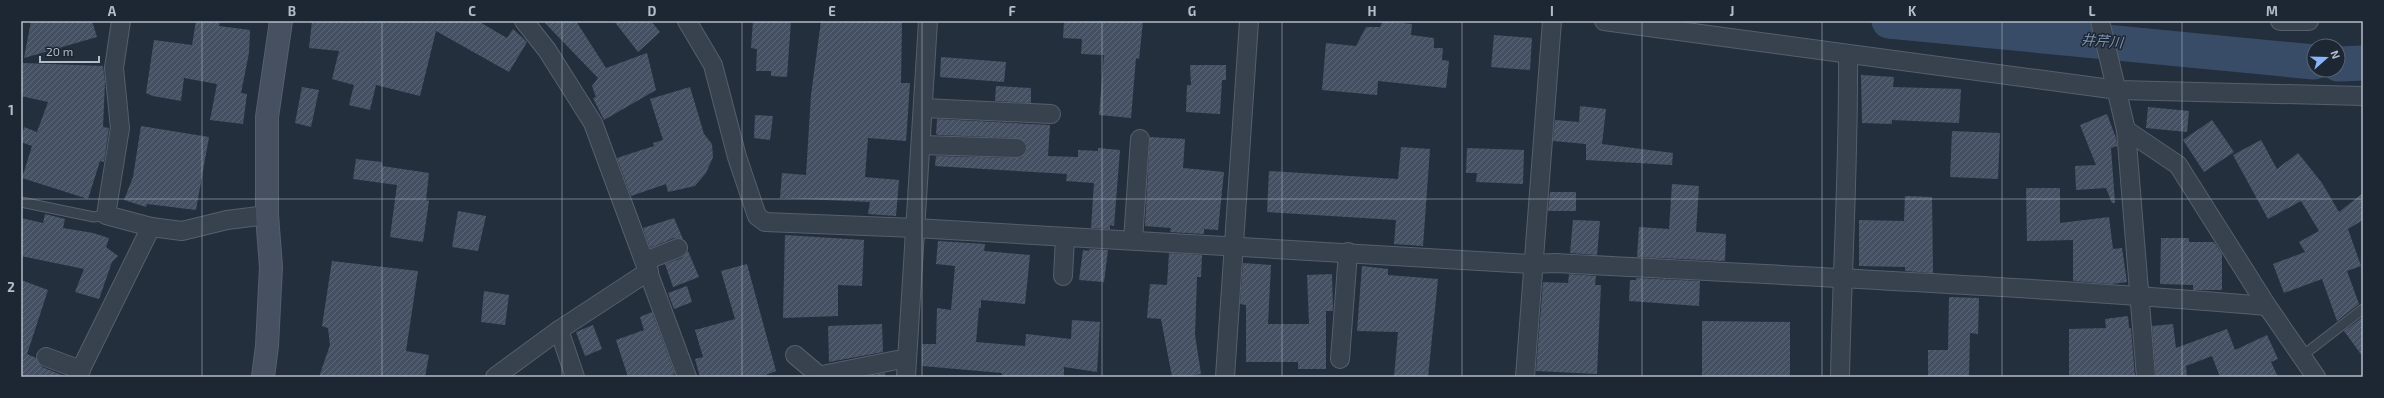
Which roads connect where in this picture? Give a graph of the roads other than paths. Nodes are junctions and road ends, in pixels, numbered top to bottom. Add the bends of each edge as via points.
1 (121, 21) edge
2 (281, 21) edge
3 (524, 21) edge
4 (687, 21) edge
5 (928, 21) edge
6 (1249, 21) edge
7 (1552, 21) edge
8 (1604, 21) edge
9 (2100, 21) edge
10 (2280, 21) edge
11 (2309, 21) edge
12 (1848, 54) junction
13 (2116, 83) junction
14 (2363, 96) edge
15 (924, 108) junction
16 (1051, 114) dead end
17 (2126, 130) junction
18 (1140, 139) dead end
19 (922, 145) junction
20 (1017, 148) dead end
21 (21, 202) edge
22 (106, 214) junction
23 (267, 215) junction
24 (151, 227) junction
25 (915, 228) junction
26 (1065, 237) junction
27 (1133, 240) junction
28 (1233, 247) junction
29 (678, 248) dead end
30 (1348, 252) junction
31 (1532, 264) junction
32 (647, 266) junction
33 (1063, 276) dead end
34 (1842, 279) junction
35 (2140, 295) junction
36 (2267, 306) junction
37 (2363, 309) edge
38 (559, 330) junction
39 (794, 355) dead end
40 (2302, 356) junction
41 (46, 357) dead end
42 (1340, 359) dead end
43 (906, 369) edge
44 (79, 374) edge
45 (263, 377) edge
46 (495, 377) edge
47 (575, 377) edge
48 (688, 377) edge
49 (822, 377) edge
50 (1225, 377) edge
51 (1525, 377) edge
52 (1840, 377) edge
53 (2146, 377) edge
54 (2316, 377) edge

1 - 22 street via 114,68 120,128
2 - 23 street via 267,117
3 - 32 street via 547,50 592,123
4 - 25 street via 714,65 737,157 758,216 765,222
5 - 15 street
6 - 28 street
7 - 31 street
8 - 12 street
9 - 13 street
10 - 11 street
12 - 13 street
12 - 34 street via 1849,133
13 - 14 street
13 - 17 street
15 - 16 street
15 - 19 street
17 - 35 street
17 - 36 street via 2178,165
18 - 27 street
19 - 20 street
19 - 25 street
21 - 22 lane via 94,218
22 - 24 street
23 - 24 street via 227,220 182,231
23 - 45 street via 271,267
24 - 44 street
25 - 26 street
25 - 43 street
26 - 27 street
26 - 33 street
27 - 28 street
28 - 30 street
28 - 50 street
29 - 32 street
30 - 31 street
30 - 42 street
31 - 34 street via 1556,263
31 - 51 street
32 - 38 street
32 - 48 street
34 - 35 street
34 - 52 street
35 - 36 street
35 - 53 street
36 - 40 street
37 - 40 lane
38 - 46 street
38 - 47 street
39 - 49 street
40 - 54 street
41 - 44 street
43 - 49 street via 866,366

